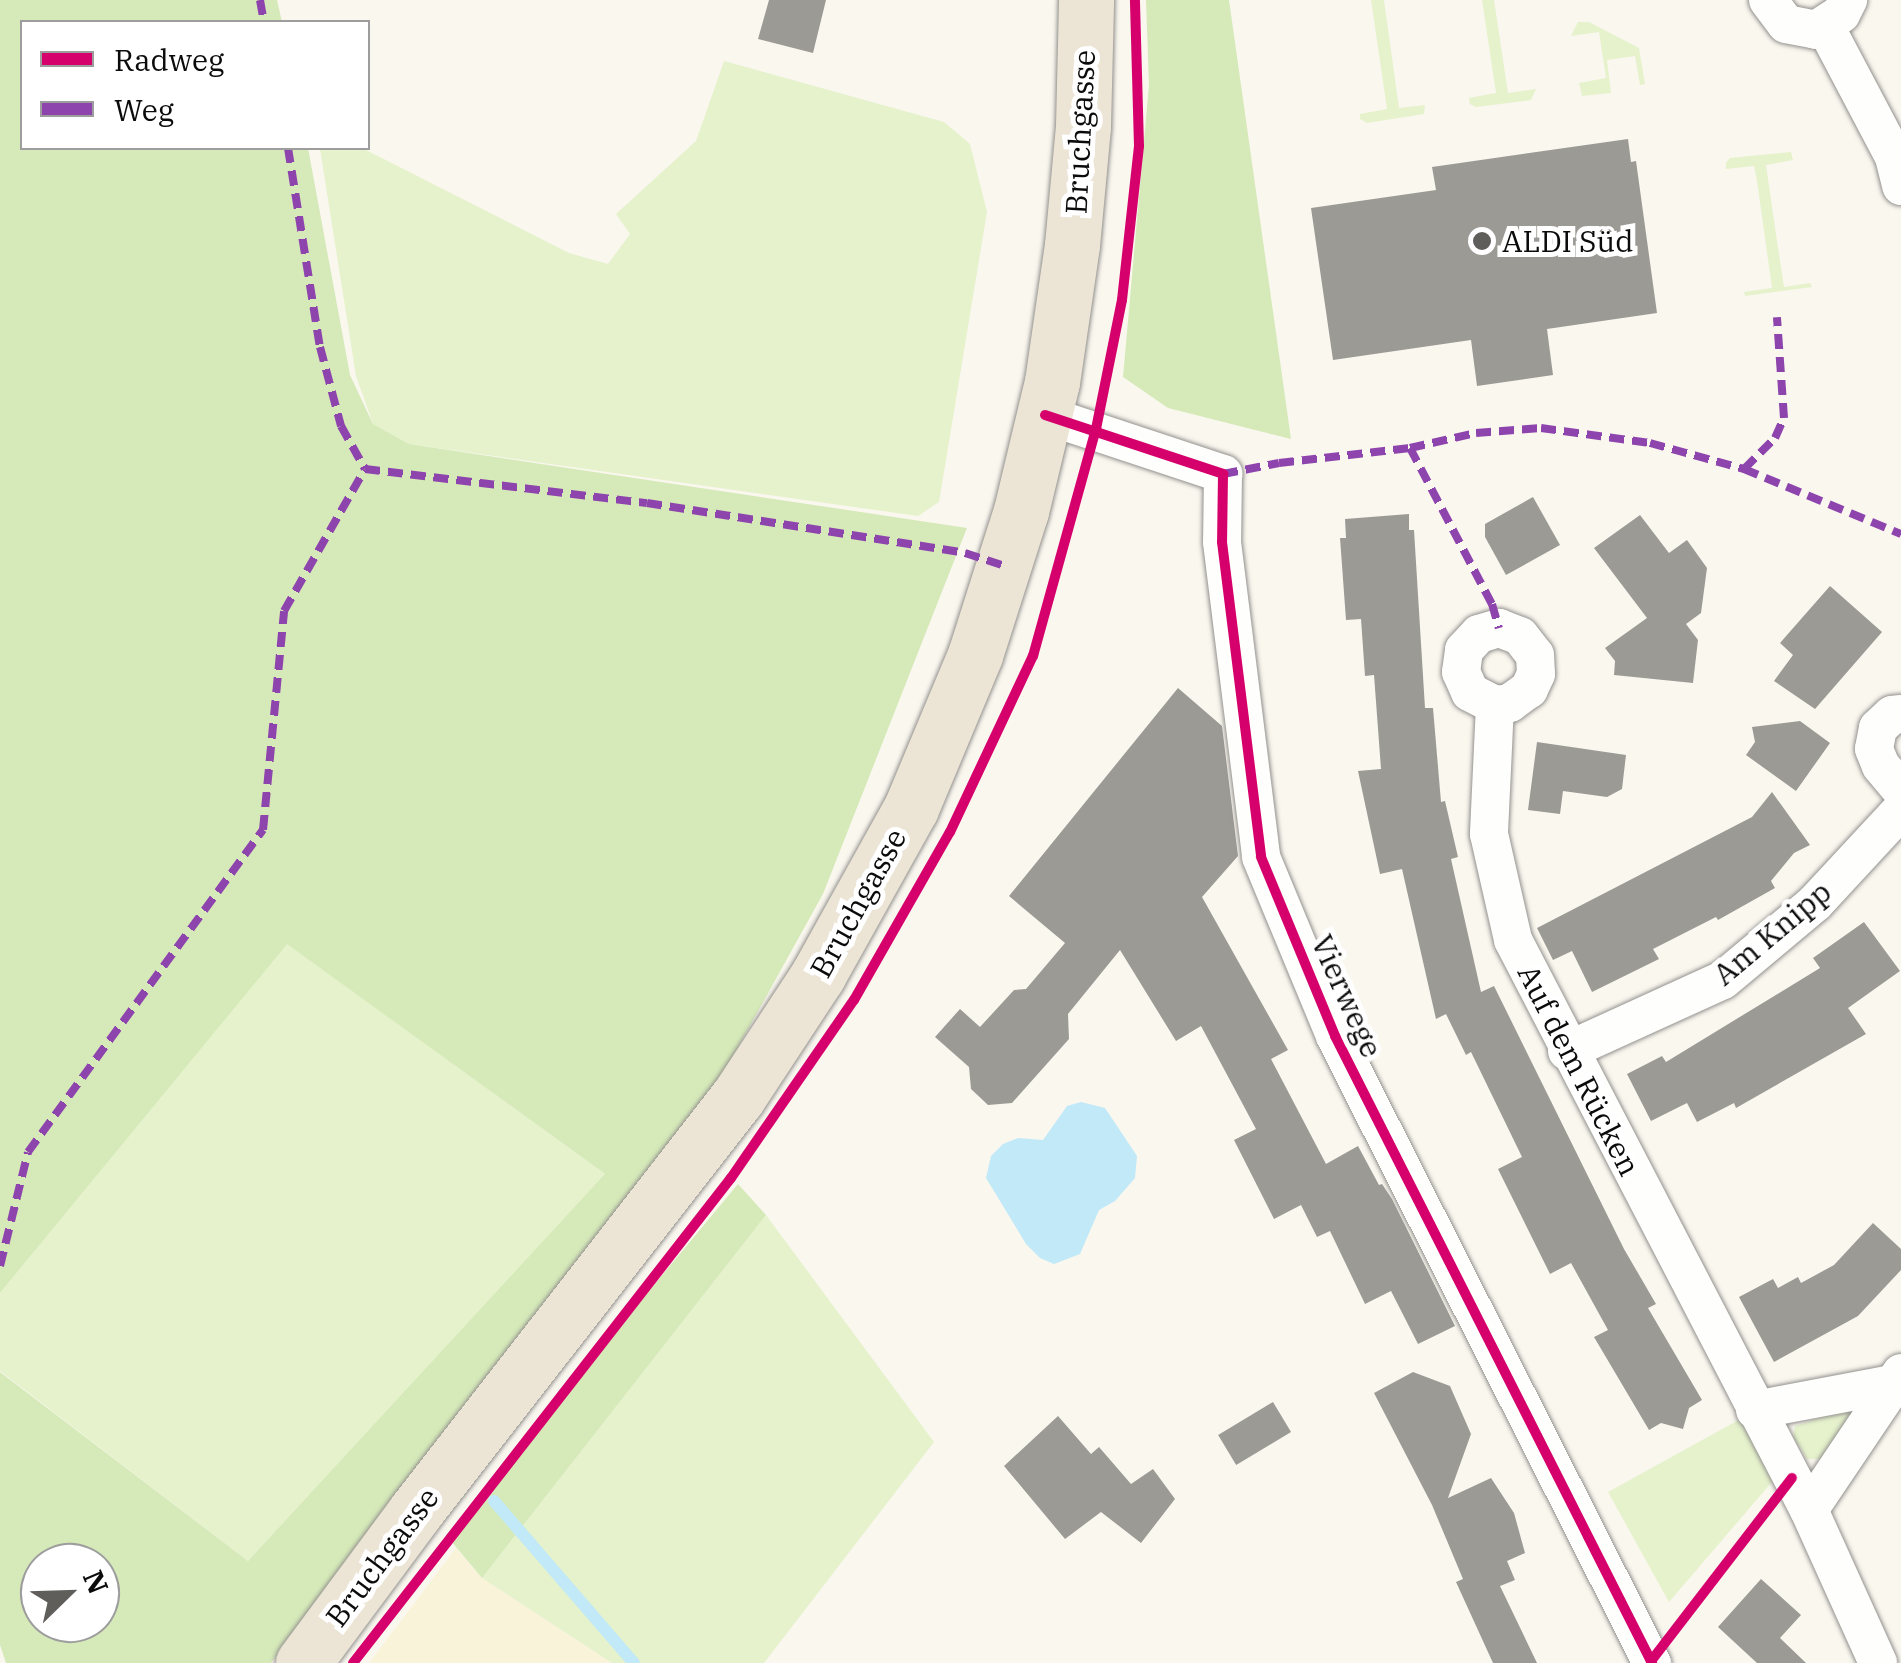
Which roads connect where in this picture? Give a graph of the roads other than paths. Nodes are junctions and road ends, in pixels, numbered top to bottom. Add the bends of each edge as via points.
1 (1086, 0) edge
2 (1768, 0) edge
3 (1836, 13) edge
4 (1901, 186) edge
5 (1045, 414) junction
6 (1495, 704) dead end
7 (1901, 714) edge
8 (1901, 790) edge
9 (1901, 810) edge
10 (1567, 1051) junction
11 (1897, 1378) edge
12 (1756, 1410) junction
13 (1800, 1494) junction
14 (303, 1663) edge
15 (1652, 1663) edge
16 (1878, 1663) edge

1 - 5 main road, Bruchgasse via 1072,245
2 - 3 street via 1786,24 1800,30
3 - 4 street
5 - 14 main road, Bruchgasse via 976,655 910,808 818,976 694,1158
5 - 15 street, Vierwege via 1223,474 1222,542 1261,858 1336,1036
6 - 10 street, Auf dem Rücken via 1489,834 1513,940
7 - 8 street via 1878,728 1874,749
9 - 10 street, Am Knipp via 1815,902 1723,980
10 - 12 street, Auf dem Rücken
11 - 12 street
11 - 13 street
12 - 13 street, Auf dem Rücken
13 - 16 street, Auf dem Rücken

